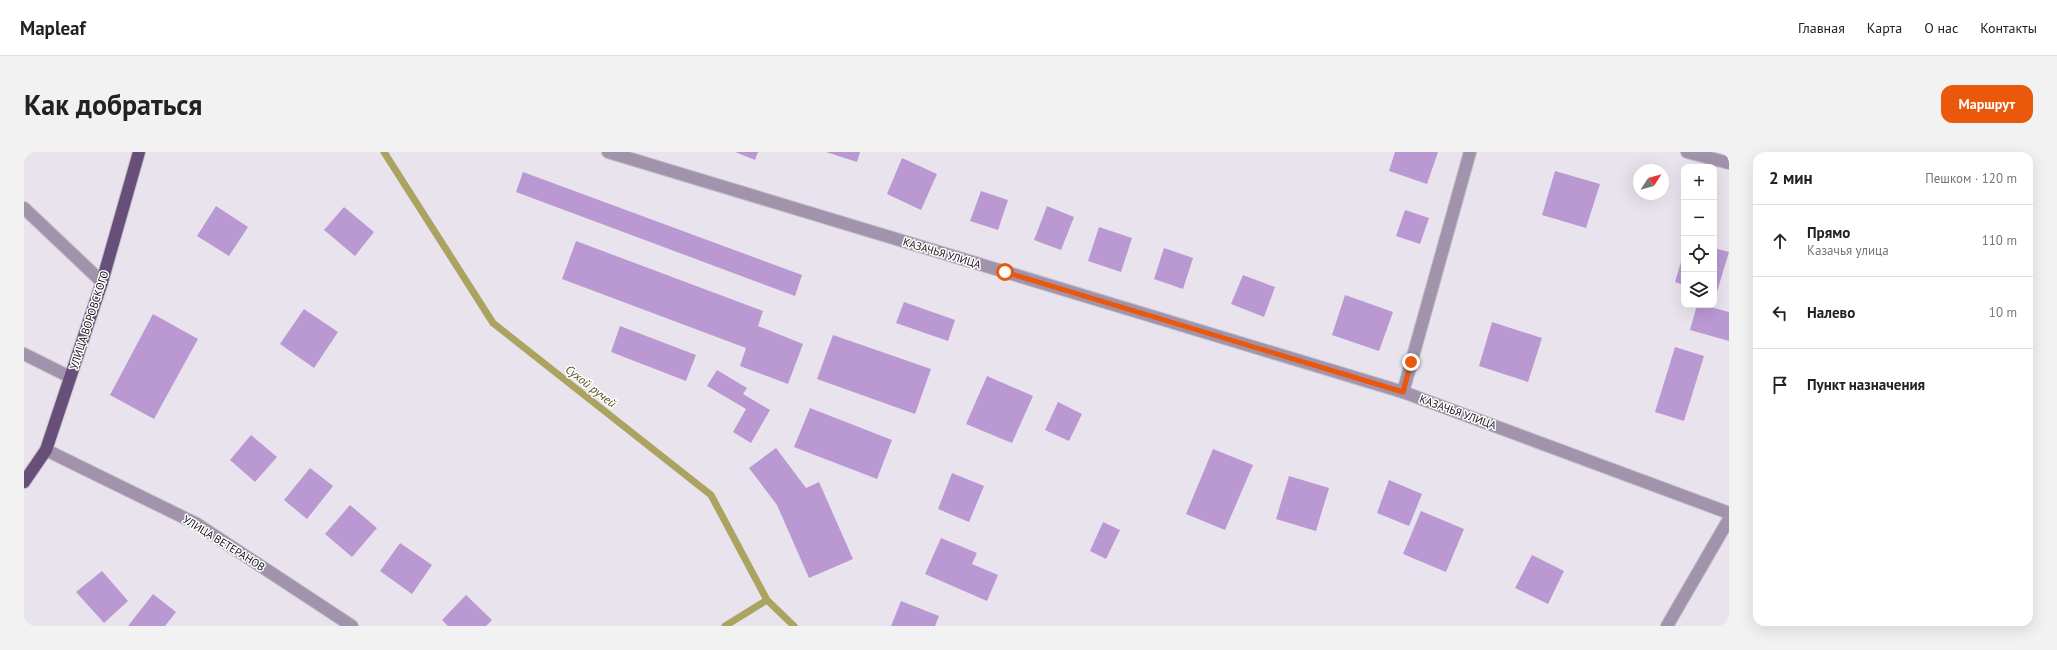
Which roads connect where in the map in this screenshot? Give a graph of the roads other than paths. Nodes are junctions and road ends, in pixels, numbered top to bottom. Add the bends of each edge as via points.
1 (139, 152) edge
2 (608, 152) edge
3 (1470, 152) edge
4 (1687, 152) edge
5 (1729, 163) edge
6 (24, 208) edge
7 (102, 282) junction
8 (24, 354) edge
9 (70, 377) junction
10 (1403, 392) junction
11 (46, 450) junction
12 (24, 482) edge
13 (1729, 513) edge
14 (1729, 519) edge
15 (352, 626) edge
16 (1667, 626) edge

1 - 7 main road, УЛИЦА ВОРОВСКОГО
2 - 10 street, КАЗАЧЬЯ УЛИЦА
3 - 10 street
4 - 5 street
6 - 7 street
7 - 9 main road, УЛИЦА ВОРОВСКОГО
8 - 9 street
9 - 11 main road, УЛИЦА ВОРОВСКОГО
10 - 13 street, КАЗАЧЬЯ УЛИЦА
11 - 12 main road, УЛИЦА ВОРОВСКОГО
11 - 15 street, УЛИЦА ВЕТЕРАНОВ via 197,524
14 - 16 street

